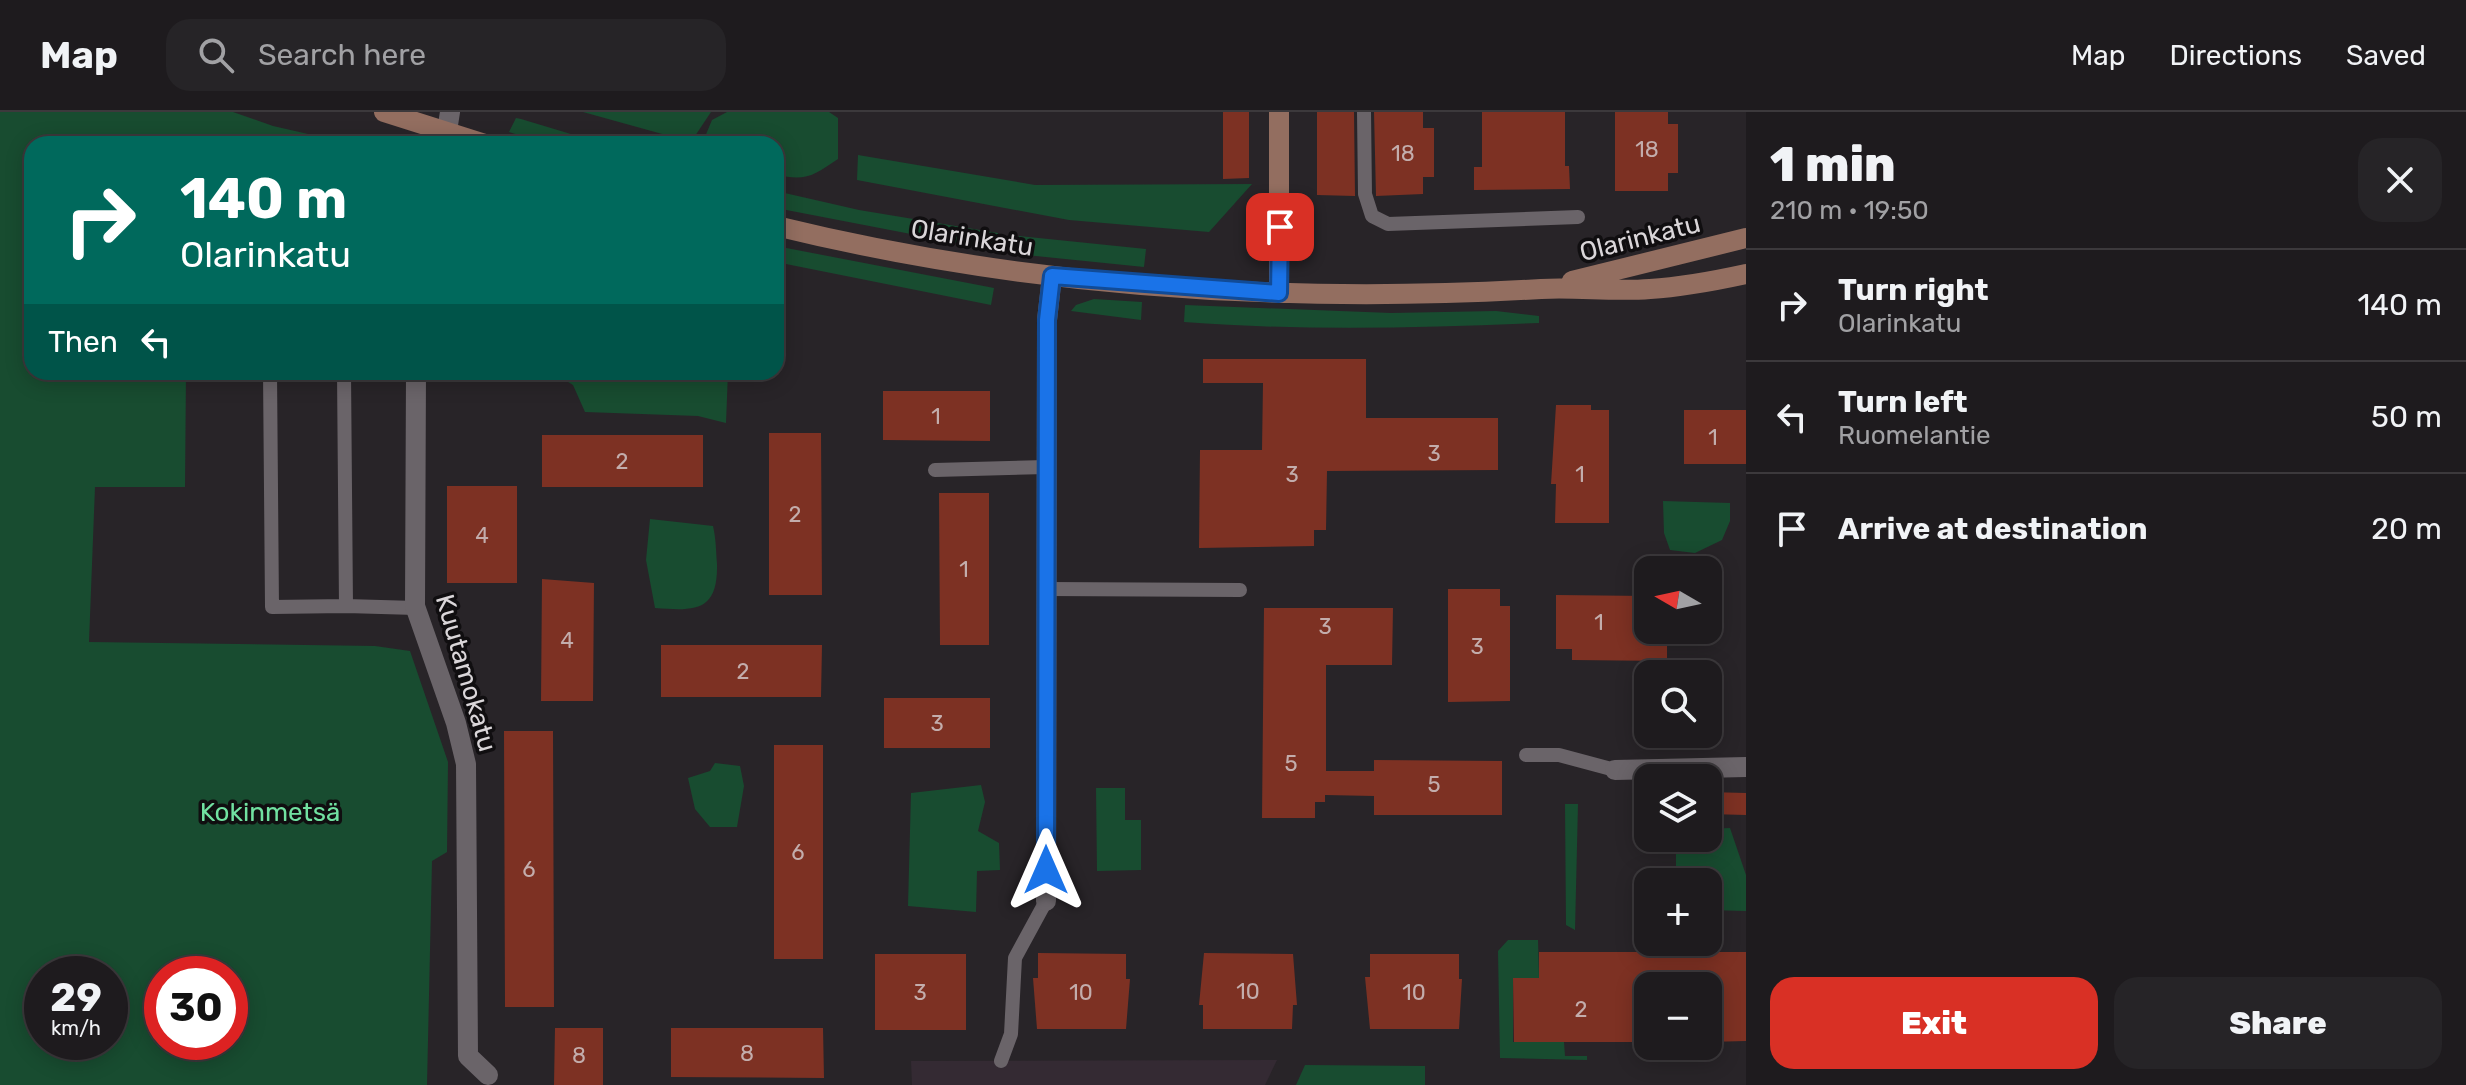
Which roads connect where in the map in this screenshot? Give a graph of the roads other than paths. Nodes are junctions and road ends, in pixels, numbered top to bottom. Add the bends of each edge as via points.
1 (384, 112) edge
2 (1279, 112) edge
3 (1364, 112) edge
4 (448, 129) edge
5 (1578, 217) dead end
6 (784, 228) edge
7 (1746, 238) edge
8 (1746, 274) edge
9 (1052, 276) junction
10 (1546, 289) junction
11 (1279, 293) junction
12 (270, 380) edge
13 (344, 380) edge
14 (416, 380) edge
15 (1046, 467) junction
16 (935, 470) dead end
17 (1046, 589) junction
18 (1240, 590) dead end
19 (346, 606) junction
20 (416, 608) junction
21 (1526, 755) dead end
22 (1746, 767) edge
23 (1615, 770) joint
24 (1046, 901) joint
25 (1001, 1061) dead end
26 (495, 1080) edge

1 - 4 main road
2 - 11 main road
3 - 5 lane via 1365,194 1372,216 1388,224
6 - 9 main road, Olarinkatu via 906,254
7 - 10 main road, Olarinkatu
8 - 10 main road, Olarinkatu via 1648,289
9 - 11 main road, Olarinkatu
9 - 15 street
10 - 11 main road, Olarinkatu
12 - 19 lane via 272,607
13 - 19 lane
14 - 20 street, Kuutamokatu
15 - 16 lane
15 - 17 street
17 - 18 lane
17 - 24 street
19 - 20 lane
20 - 26 street, Kuutamokatu via 466,764 468,1056
21 - 23 lane via 1559,755
22 - 23 street
24 - 25 lane via 1015,958 1011,1034

